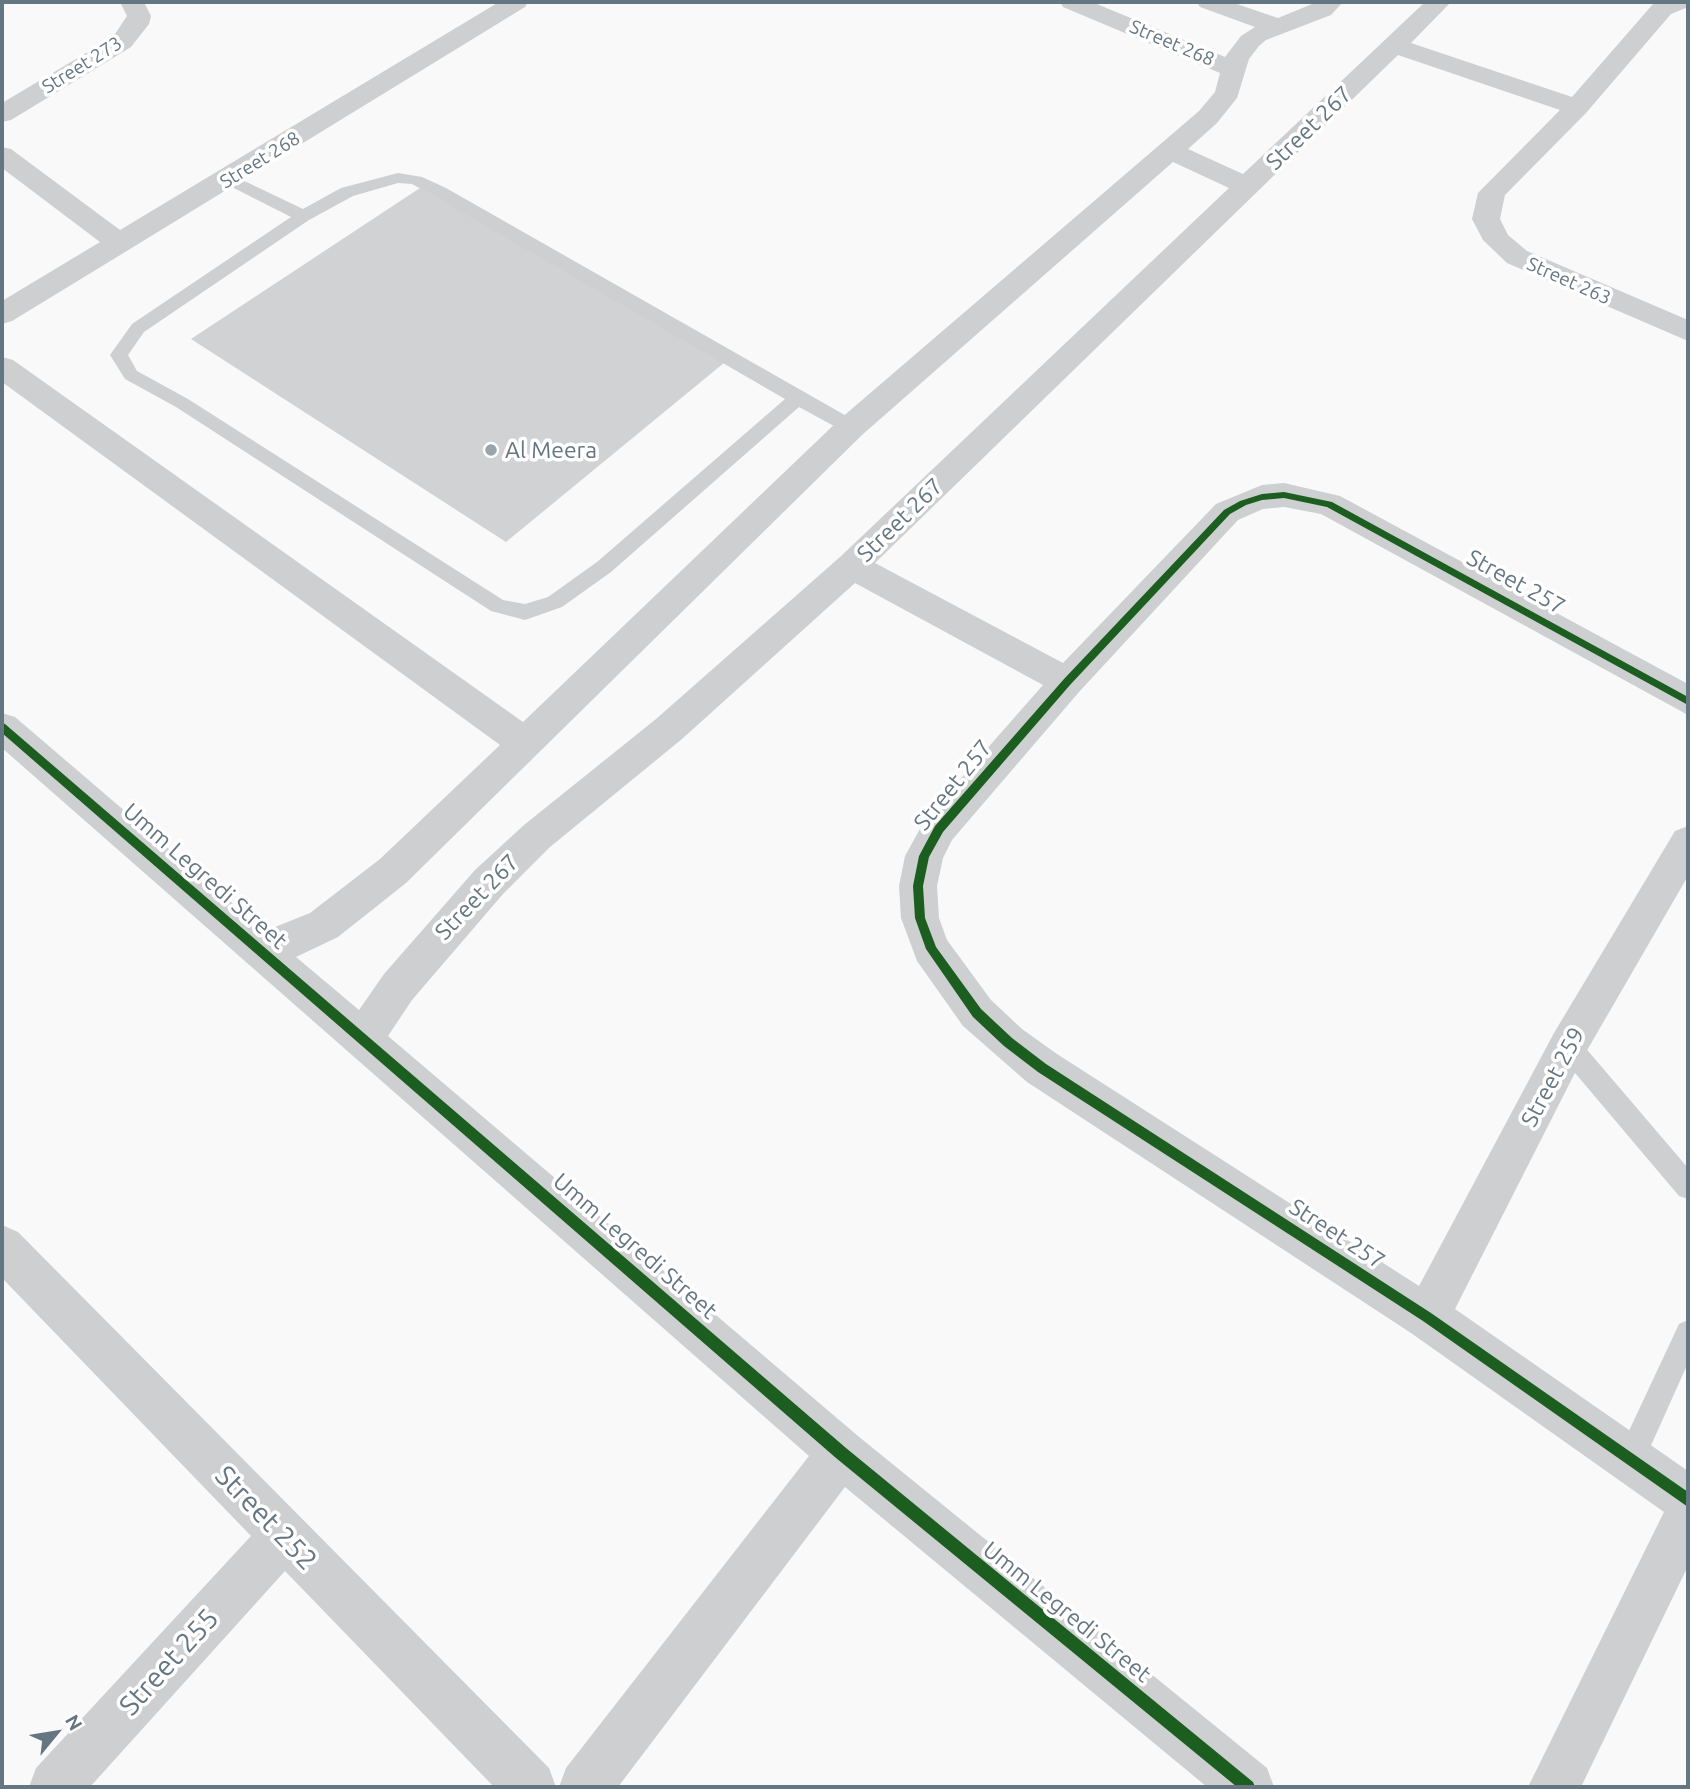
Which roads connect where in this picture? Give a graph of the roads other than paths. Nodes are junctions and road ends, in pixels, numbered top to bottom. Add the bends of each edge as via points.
1 (132, 2) edge
2 (1072, 2) edge
3 (1209, 2) edge
4 (1332, 2) edge
5 (1439, 2) edge
6 (1680, 2) edge
7 (512, 3) edge
8 (1279, 27) junction
9 (1395, 46) junction
10 (1233, 69) junction
11 (1577, 107) junction
12 (2, 114) edge
13 (1169, 150) junction
14 (2, 155) edge
15 (228, 179) junction
16 (1248, 187) junction
17 (303, 216) junction
18 (120, 243) junction
19 (2, 314) edge
20 (1688, 331) edge
21 (2, 367) edge
22 (797, 398) junction
23 (851, 427) junction
24 (852, 566) junction
25 (1067, 682) junction
26 (1688, 701) edge
27 (2, 727) edge
28 (523, 742) junction
29 (1685, 855) edge
30 (258, 950) junction
31 (364, 1037) junction
32 (1568, 1046) junction
33 (1688, 1186) edge
34 (2, 1247) edge
35 (1427, 1317) junction
36 (1688, 1334) edge
37 (841, 1453) junction
38 (1630, 1460) junction
39 (1688, 1500) edge
40 (1688, 1514) edge
41 (284, 1536) junction
42 (55, 1787) edge
43 (530, 1787) edge
44 (585, 1787) edge
45 (1248, 1787) edge
46 (1554, 1787) edge

1 - 12 street, Street 273 via 139,16 122,42
2 - 10 street, Street 268
3 - 8 street
4 - 8 street
5 - 9 street, Street 267
6 - 11 street, Street 263 via 1662,9
7 - 15 street, Street 268
8 - 10 street via 1250,41
9 - 11 street
9 - 16 street, Street 267
10 - 13 street via 1228,93 1220,104
11 - 20 street, Street 263 via 1492,193 1486,219 1497,240 1517,257
13 - 16 street
13 - 23 street
14 - 18 street
15 - 17 lane
15 - 18 street, Street 268
16 - 24 street, Street 267
17 - 22 lane via 379,181 416,180
17 - 22 lane via 138,328 119,355 131,375 498,606 525,612 555,602 604,567
18 - 19 street, Street 268
21 - 28 street
22 - 23 lane
23 - 28 street
24 - 25 street
24 - 31 street, Street 267 via 489,882 398,987
25 - 26 street, Street 257 via 1227,512 1243,503 1284,495 1329,505
25 - 35 street, Street 257 via 939,829 924,856 918,886 920,918 931,949 977,1013 1042,1068
27 - 30 street, Umm Legredi Street
28 - 30 street via 393,871 324,925 297,939
29 - 32 street, Street 259
30 - 31 street, Umm Legredi Street
31 - 37 street, Umm Legredi Street
32 - 33 lane
32 - 35 street, Street 259
34 - 41 street, Street 252
35 - 38 street, Street 257
36 - 38 lane
37 - 44 street
37 - 45 street, Umm Legredi Street
38 - 39 street, Street 257
40 - 46 street
41 - 42 street, Street 255
41 - 43 street, Street 252

